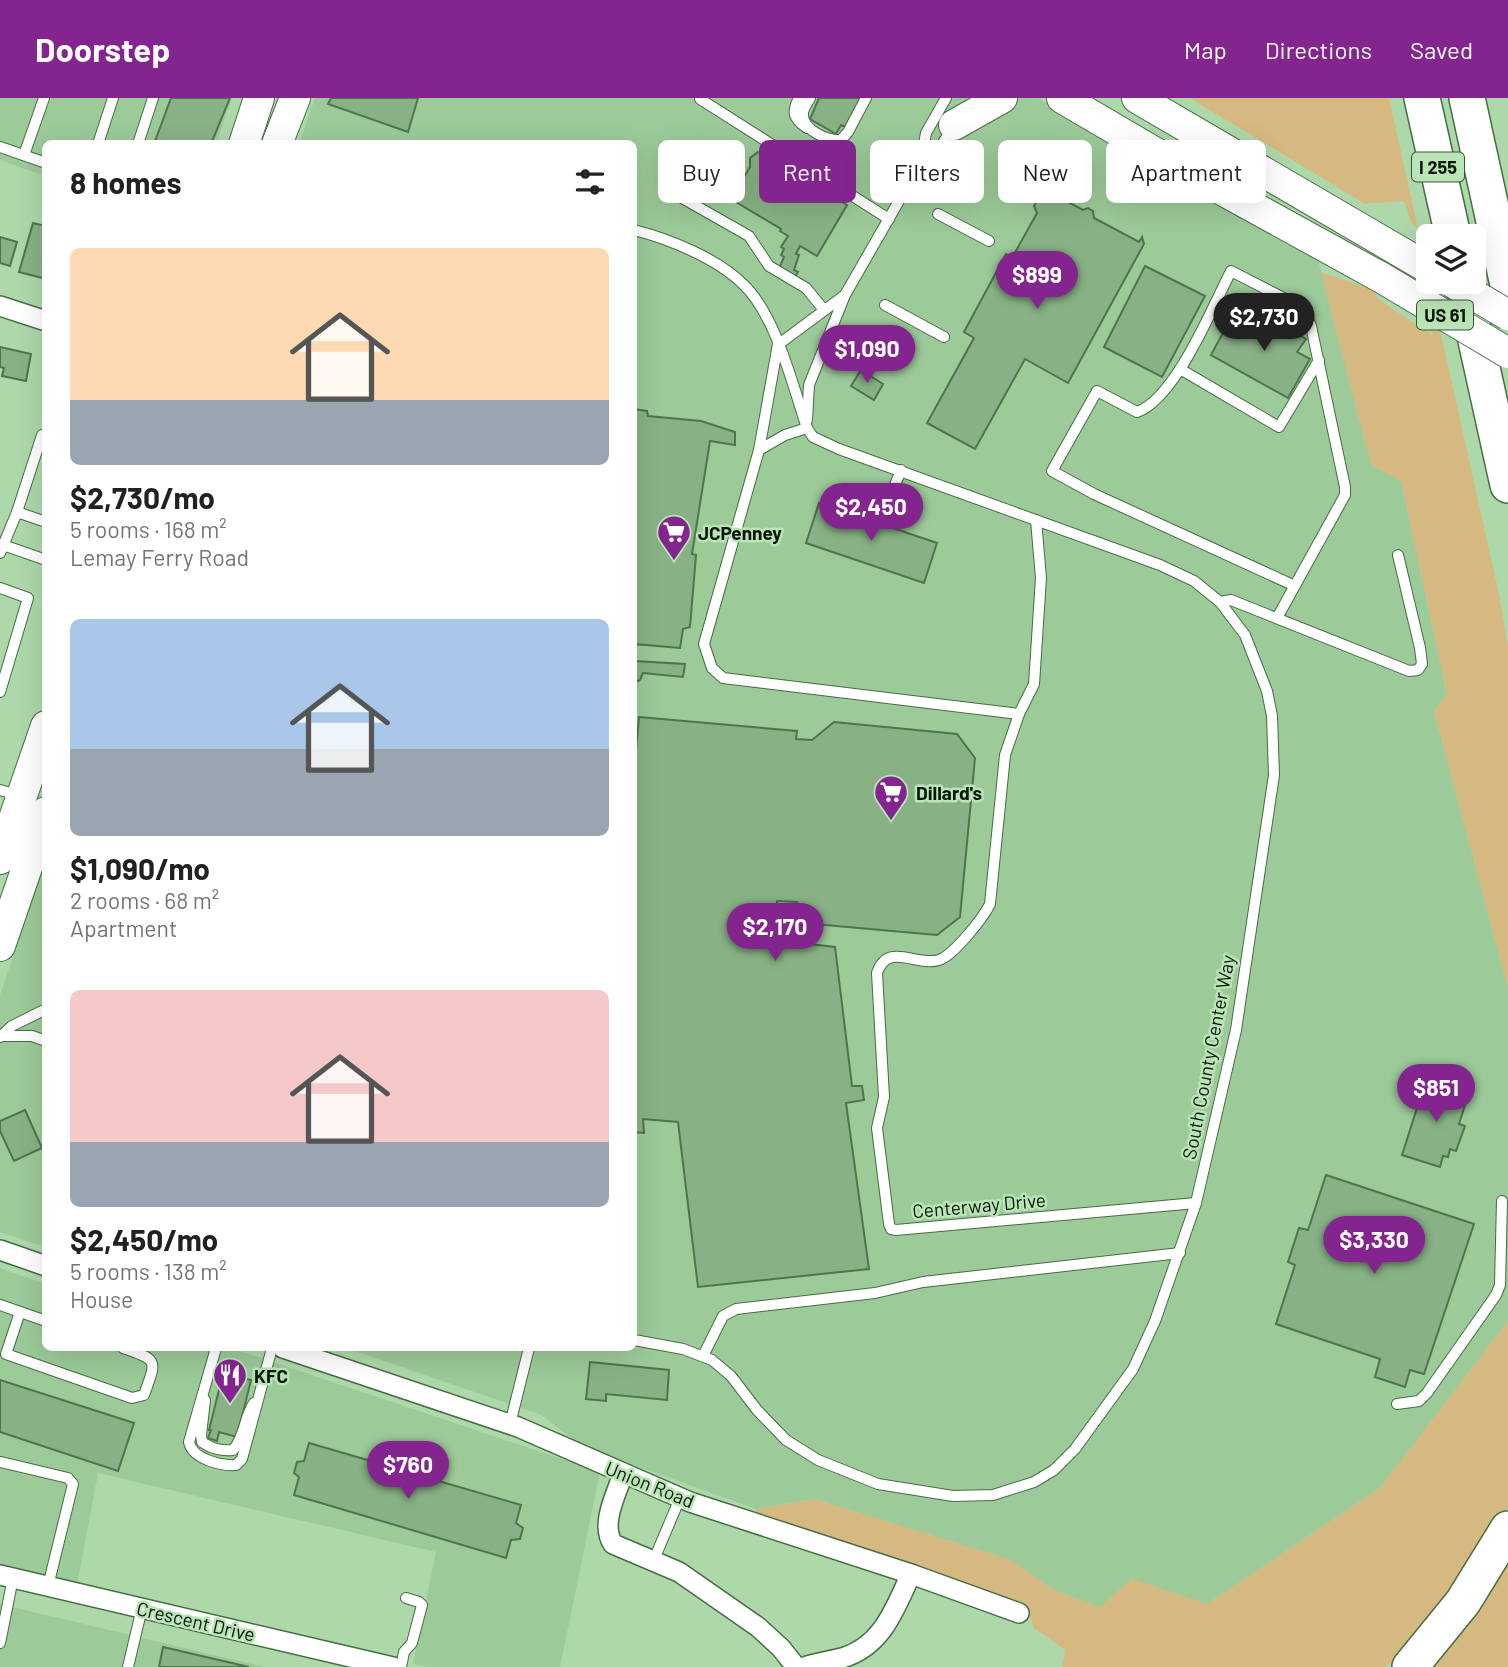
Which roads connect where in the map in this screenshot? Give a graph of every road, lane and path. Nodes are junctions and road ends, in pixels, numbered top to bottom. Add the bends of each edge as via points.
1 (44, 98) edge
2 (113, 98) edge
3 (153, 98) edge
4 (259, 98) edge
5 (295, 98) edge
6 (799, 98) edge
7 (810, 98) edge
8 (866, 98) edge
9 (1002, 98) edge
10 (1062, 98) edge
11 (1137, 98) edge
12 (1422, 98) edge
13 (1466, 98) edge
14 (1478, 98) edge
15 (700, 99) edge
16 (955, 110) edge
17 (810, 129) junction
18 (99, 140) edge
19 (139, 140) edge
20 (245, 140) edge
21 (279, 140) edge
22 (925, 140) edge
23 (944, 140) edge
24 (0, 147) edge
25 (24, 155) junction
26 (42, 162) edge
27 (1482, 169) junction
28 (691, 203) edge
29 (898, 203) edge
30 (938, 214) dead end
31 (889, 219) junction
32 (1450, 224) edge
33 (637, 231) edge
34 (989, 240) dead end
35 (1416, 261) edge
36 (1508, 285) edge
37 (1466, 294) edge
38 (1472, 294) edge
39 (845, 295) junction
40 (885, 304) dead end
41 (0, 306) edge
42 (824, 310) junction
43 (1508, 315) edge
44 (42, 320) edge
45 (944, 337) dead end
46 (779, 344) junction
47 (1508, 353) edge
48 (1319, 360) junction
49 (1180, 369) junction
50 (807, 428) junction
51 (42, 435) edge
52 (758, 450) junction
53 (901, 470) junction
54 (1508, 485) edge
55 (889, 500) dead end
56 (18, 512) junction
57 (1036, 520) junction
58 (42, 521) edge
59 (1, 547) edge
60 (1398, 555) dead end
61 (42, 559) edge
62 (1296, 586) junction
63 (0, 588) edge
64 (1220, 602) junction
65 (1277, 618) junction
66 (2, 679) edge
67 (0, 692) edge
68 (1019, 714) junction
69 (42, 739) edge
70 (19, 815) edge
71 (0, 859) edge
72 (0, 946) edge
73 (42, 1011) edge
74 (1, 1037) edge
75 (42, 1040) edge
76 (1502, 1200) dead end
77 (1195, 1203) junction
78 (0, 1250) edge
79 (1180, 1253) junction
80 (42, 1265) edge
81 (0, 1305) edge
82 (20, 1312) junction
83 (42, 1320) edge
84 (637, 1341) edge
85 (132, 1351) edge
86 (215, 1351) edge
87 (271, 1351) edge
88 (292, 1351) edge
89 (528, 1351) edge
90 (703, 1356) junction
91 (206, 1382) junction
92 (259, 1395) junction
93 (1397, 1404) dead end
94 (510, 1424) junction
95 (1, 1462) edge
96 (623, 1474) junction
97 (680, 1498) junction
98 (1508, 1529) edge
99 (653, 1563) junction
100 (911, 1574) junction
101 (7, 1577) edge
102 (48, 1586) junction
103 (406, 1598) dead end
104 (142, 1608) junction
105 (1019, 1613) dead end
106 (0, 1643) edge
107 (350, 1662) edge
108 (128, 1667) edge
109 (393, 1667) edge
110 (401, 1667) edge
111 (796, 1667) edge
112 (804, 1667) edge
113 (1410, 1667) edge

1 - 25 lane
2 - 18 lane
3 - 19 lane
4 - 20 main road
5 - 21 main road
6 - 17 lane via 794,115
7 - 17 lane via 803,112
8 - 17 lane via 841,140 832,141
9 - 16 main road
10 - 47 main road, US 61, bridge
11 - 35 main road
12 - 32 highway, I 255
13 - 27 highway, I 255
14 - 27 highway
15 - 31 lane
16 - 22 lane via 926,133
16 - 23 lane
24 - 25 lane
25 - 26 lane
27 - 36 highway, I 255
28 - 42 lane via 749,236 769,266 806,288
29 - 31 lane
30 - 34 lane
31 - 39 lane
33 - 46 lane via 666,239 745,285
37 - 54 highway
38 - 43 main road, US 61, bridge
39 - 42 lane
39 - 50 lane via 808,386
40 - 45 lane
41 - 44 street
42 - 46 lane
46 - 50 lane
46 - 52 lane
48 - 49 lane via 1279,427
48 - 49 lane via 1303,308 1231,271
48 - 62 lane via 1345,495
49 - 62 lane via 1172,384 1137,412 1097,391 1052,471
50 - 52 lane
50 - 53 lane, South County Center Way via 813,437 839,449
51 - 56 lane
52 - 68 lane via 704,644 715,671 723,678
53 - 55 lane
53 - 57 lane, South County Center Way
56 - 58 lane
56 - 59 lane
57 - 64 lane, South County Center Way via 1160,565 1194,581
57 - 68 lane, Centerway Drive via 1041,578 1034,684
59 - 61 lane
60 - 65 lane via 1420,648 1418,670 1409,671
62 - 65 lane
63 - 66 lane via 28,598
64 - 65 lane via 1231,600
64 - 77 lane, South County Center Way via 1245,635 1267,691 1274,775 1236,1030
66 - 67 lane
68 - 77 lane, Centerway Drive via 1005,755 990,904 983,918 947,956 937,961 887,958 877,973 884,1097 877,1128 889,1224 896,1230
69 - 70 main road
70 - 71 main road
70 - 72 main road
73 - 74 lane
74 - 75 lane
76 - 93 lane via 1496,1295 1427,1393 1419,1401
77 - 79 lane, South County Center Way
78 - 80 street
79 - 90 lane via 736,1309 723,1316
79 - 90 lane, South County Center Way via 1135,1365 1075,1449 1034,1482 993,1495 953,1496 878,1485 818,1460 786,1440 731,1376
81 - 82 lane
82 - 83 lane
82 - 85 lane via 5,1354 139,1398 154,1368 147,1356
84 - 90 lane, South County Center Way
86 - 91 lane
87 - 92 lane
88 - 94 street, Union Road
89 - 94 lane
91 - 92 lane via 201,1435 202,1442 212,1449 233,1450 239,1444 247,1412
91 - 92 lane via 190,1450 229,1465 242,1459
94 - 96 street, Union Road
95 - 102 lane via 68,1478 73,1484
96 - 97 street, Union Road
96 - 99 street via 608,1535 613,1544
97 - 99 lane
97 - 100 street, Union Road
98 - 113 highway via 1463,1602
99 - 111 street via 679,1572 758,1627
100 - 105 street, Union Road
100 - 112 street via 887,1626 863,1648
101 - 102 street, Crescent Drive
101 - 106 lane
102 - 104 street, Crescent Drive
103 - 110 lane via 422,1605
104 - 107 street, Crescent Drive
104 - 108 lane
107 - 109 street, Crescent Drive

